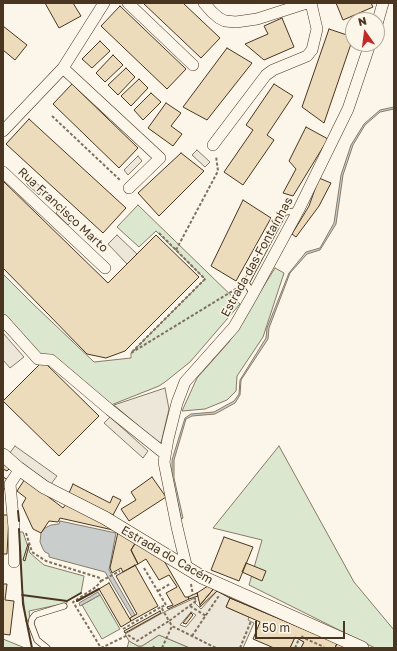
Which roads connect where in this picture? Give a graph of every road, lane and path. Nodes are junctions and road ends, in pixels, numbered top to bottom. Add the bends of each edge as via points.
1 (104, 3) edge
2 (128, 3) edge
3 (204, 3) edge
4 (307, 3) edge
5 (311, 3) edge
6 (367, 52) edge
7 (193, 65) dead end
8 (63, 68) junction
9 (52, 116) dead end
10 (3, 131) edge
11 (213, 145) joint
12 (3, 172) edge
13 (129, 188) joint
14 (298, 211) junction
15 (159, 233) dead end
16 (176, 250) junction
17 (105, 268) dead end
18 (246, 283) junction
19 (253, 294) junction
20 (3, 320) edge
21 (165, 454) junction
22 (3, 455) edge
23 (20, 469) junction
24 (26, 531) dead end
25 (14, 562) dead end
26 (144, 568) dead end
27 (187, 569) junction
28 (120, 571) dead end
29 (101, 581) junction
30 (170, 584) dead end
31 (158, 591) junction
32 (194, 597) dead end
33 (223, 600) dead end
34 (64, 606) dead end
35 (190, 606) junction
36 (161, 607) junction
37 (206, 616) junction
38 (169, 621) junction
39 (251, 622) dead end
40 (172, 626) junction
41 (123, 629) dead end
42 (192, 636) junction
43 (302, 637) dead end
44 (299, 639) dead end
45 (324, 647) dead end
46 (47, 648) edge
47 (101, 648) edge
48 (161, 648) edge
49 (216, 648) edge
50 (240, 648) edge
51 (295, 648) edge
52 (362, 648) edge

1 - 8 street
2 - 7 street
3 - 4 street via 219,18 236,22 257,19
5 - 11 street via 317,29 312,50 307,56 266,75
6 - 14 street, Estrada das Fontaínhas via 348,109
8 - 10 street
8 - 13 street via 160,158
9 - 13 path
11 - 16 path via 218,171
12 - 17 street, Rua Francisco Marto
14 - 18 lane via 284,212
14 - 19 street, Estrada das Fontaínhas
15 - 16 path
16 - 18 path via 205,279 131,353
18 - 19 lane
19 - 21 street, Estrada das Fontaínhas via 234,326 185,382 177,403
20 - 21 street via 38,359 52,360
21 - 27 street, Estrada das Fontaínhas via 164,462
22 - 23 street, Estrada do Cacém
23 - 25 street via 10,484
23 - 27 street, Estrada do Cacém via 44,487 105,518
24 - 29 path via 32,552 46,561 100,578
26 - 31 path
27 - 52 street, Estrada do Cacém
28 - 29 path
29 - 47 path via 73,602
30 - 31 path
31 - 36 path via 166,604
32 - 35 path via 196,601
33 - 37 path via 218,597
34 - 46 lane via 32,619 31,624 37,640
35 - 37 path
35 - 38 path
36 - 38 path
36 - 41 path
37 - 42 path
38 - 40 path
38 - 47 path via 137,641 128,635
39 - 50 path
40 - 42 path
40 - 48 path
42 - 49 path
43 - 45 path
44 - 51 path

